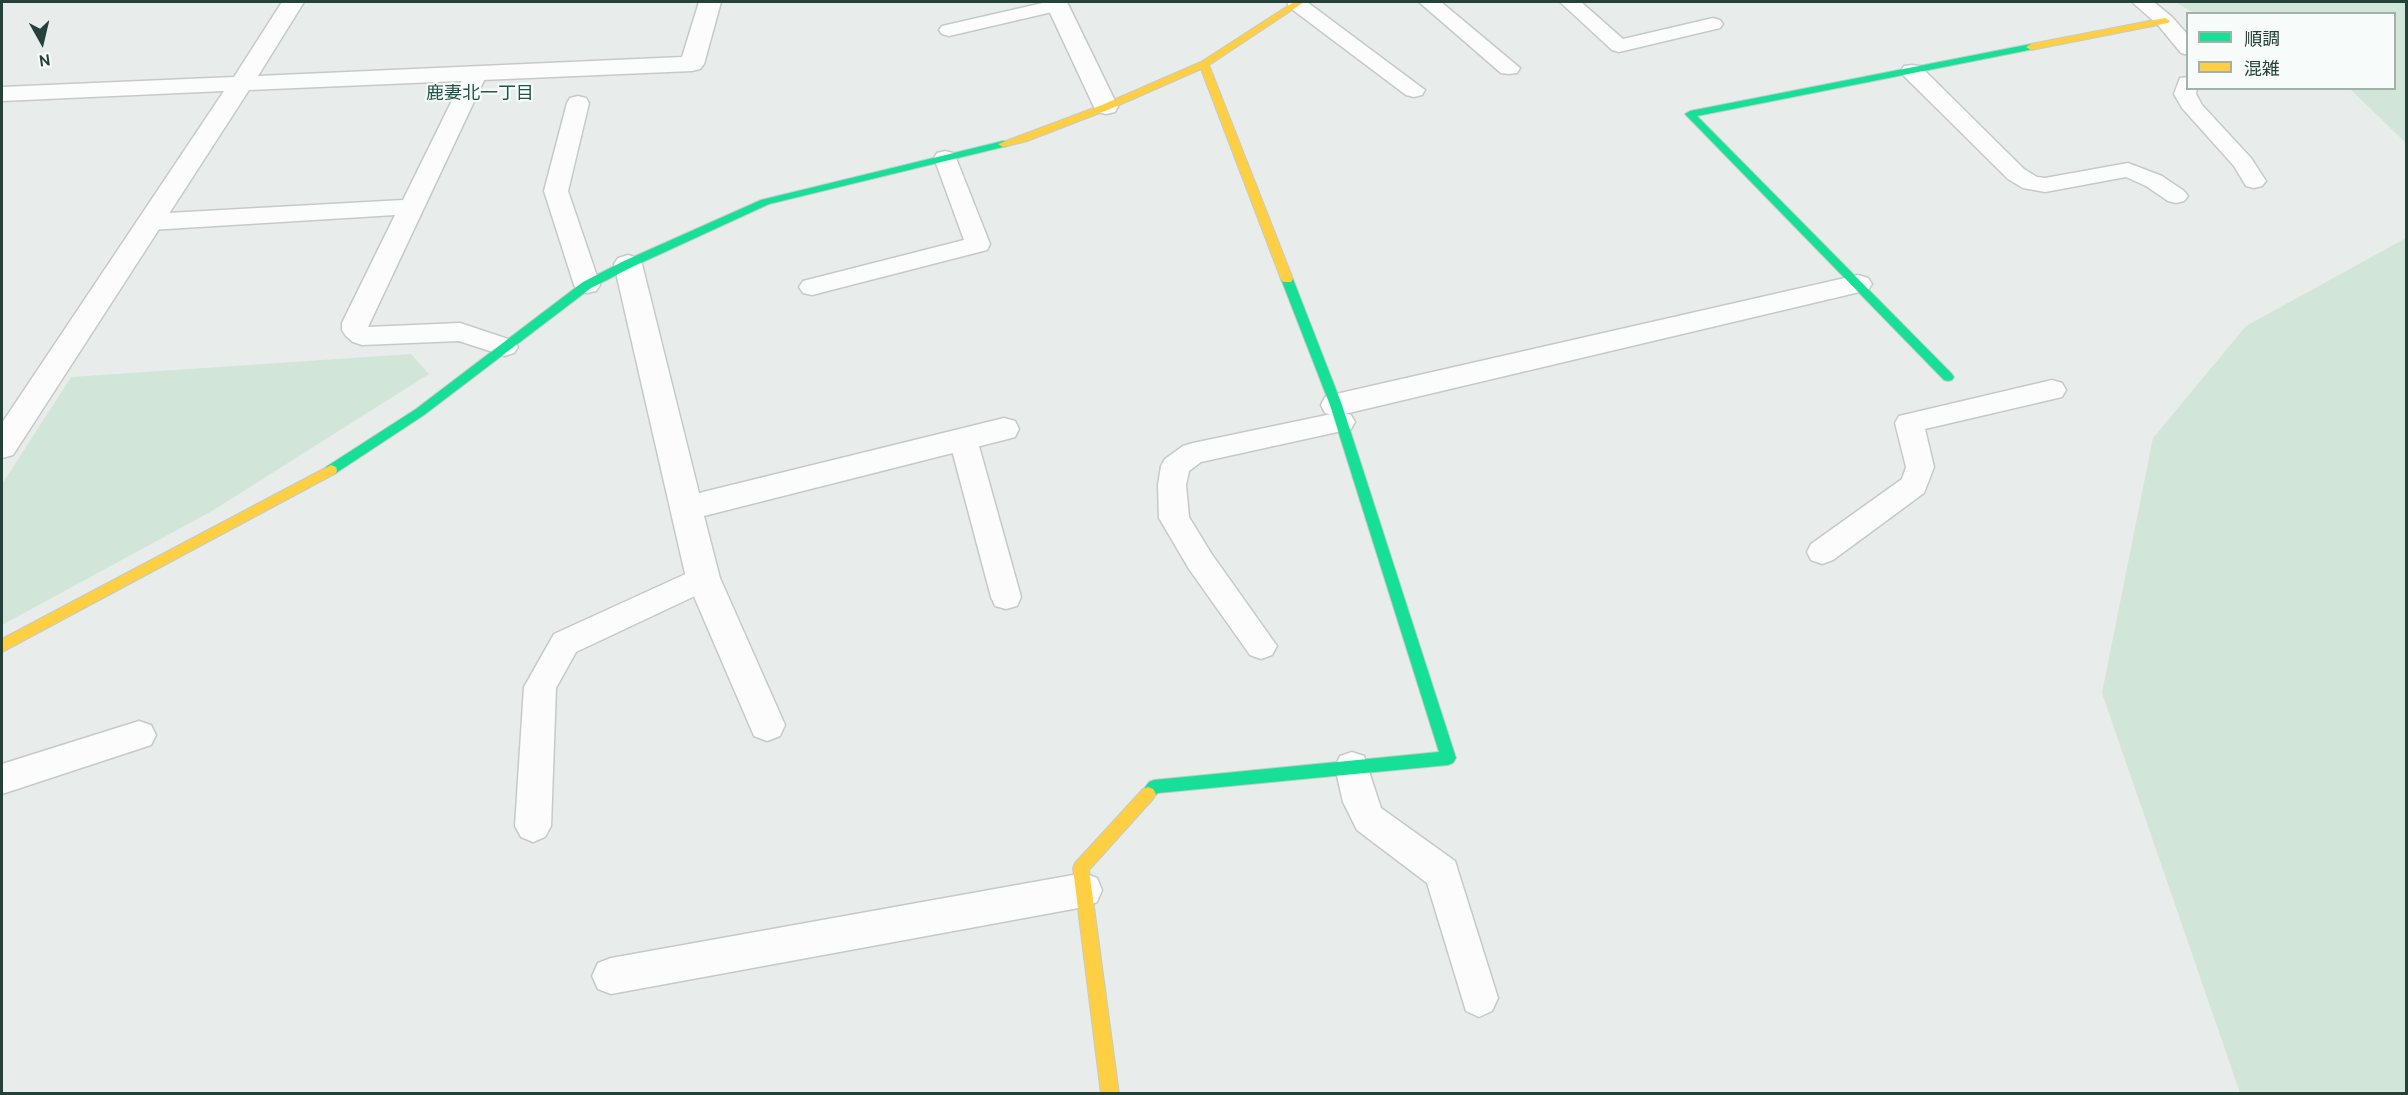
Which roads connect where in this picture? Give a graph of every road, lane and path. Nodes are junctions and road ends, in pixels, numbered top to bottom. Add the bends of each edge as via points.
1 (293, 2) edge
2 (710, 2) edge
3 (1297, 2) edge
4 (1429, 2) edge
5 (1570, 2) edge
6 (2142, 2) edge
7 (1057, 3) edge
8 (2165, 21) junction
9 (1713, 24) dead end
10 (950, 30) dead end
11 (2186, 48) edge
12 (1204, 64) junction
13 (1509, 68) dead end
14 (1912, 71) junction
15 (476, 74) junction
16 (241, 84) junction
17 (2186, 88) edge
18 (1414, 90) dead end
19 (2, 94) edge
20 (578, 103) dead end
21 (1106, 107) junction
22 (945, 158) junction
23 (2254, 181) dead end
24 (2176, 196) dead end
25 (413, 207) junction
26 (150, 222) junction
27 (628, 264) junction
28 (1858, 284) junction
29 (587, 285) junction
30 (812, 287) dead end
31 (505, 347) junction
32 (1948, 377) joint
33 (2052, 390) dead end
34 (1978, 407) junction
35 (1339, 413) junction
36 (10, 421) edge
37 (1004, 429) dead end
38 (963, 439) junction
39 (2, 447) edge
40 (687, 508) junction
41 (1822, 552) dead end
42 (703, 578) junction
43 (1006, 597) dead end
44 (1261, 645) dead end
45 (2, 646) edge
46 (767, 726) dead end
47 (139, 735) dead end
48 (1352, 767) junction
49 (2, 779) edge
50 (533, 826) dead end
51 (1084, 890) junction
52 (611, 976) dead end
53 (1479, 998) dead end
54 (1110, 1094) edge

1 - 16 street
2 - 15 street via 692,64
3 - 12 street
3 - 18 lane
4 - 13 lane
5 - 9 lane via 1620,46
6 - 8 lane
7 - 10 lane
7 - 21 street
8 - 11 lane
8 - 14 street
12 - 21 street
12 - 35 street
14 - 24 lane via 2016,174 2031,183 2045,185 2128,170
14 - 28 street via 1690,114
15 - 16 street
15 - 25 lane
16 - 19 street
16 - 26 street
17 - 23 lane via 2193,108 2243,163
20 - 29 lane via 556,191
21 - 22 street via 1023,139
22 - 27 street via 765,202
22 - 30 lane via 978,244
25 - 26 lane
25 - 31 lane via 355,330 362,336 460,332
26 - 36 street
27 - 29 street
27 - 40 street
28 - 32 street
28 - 35 street
29 - 31 street
31 - 45 street via 420,412 345,462
32 - 34 lane
33 - 34 lane
34 - 41 lane via 1909,423 1920,467 1914,485
35 - 44 lane via 1193,453 1175,466 1174,518
35 - 48 street via 1448,758
36 - 39 street
37 - 38 street
38 - 40 street
38 - 43 lane
40 - 42 street
42 - 46 street
42 - 50 lane via 565,643 540,687
47 - 49 lane
48 - 51 street via 1154,787 1081,868
48 - 53 lane via 1360,802 1369,819 1442,873
51 - 52 lane
51 - 54 street

